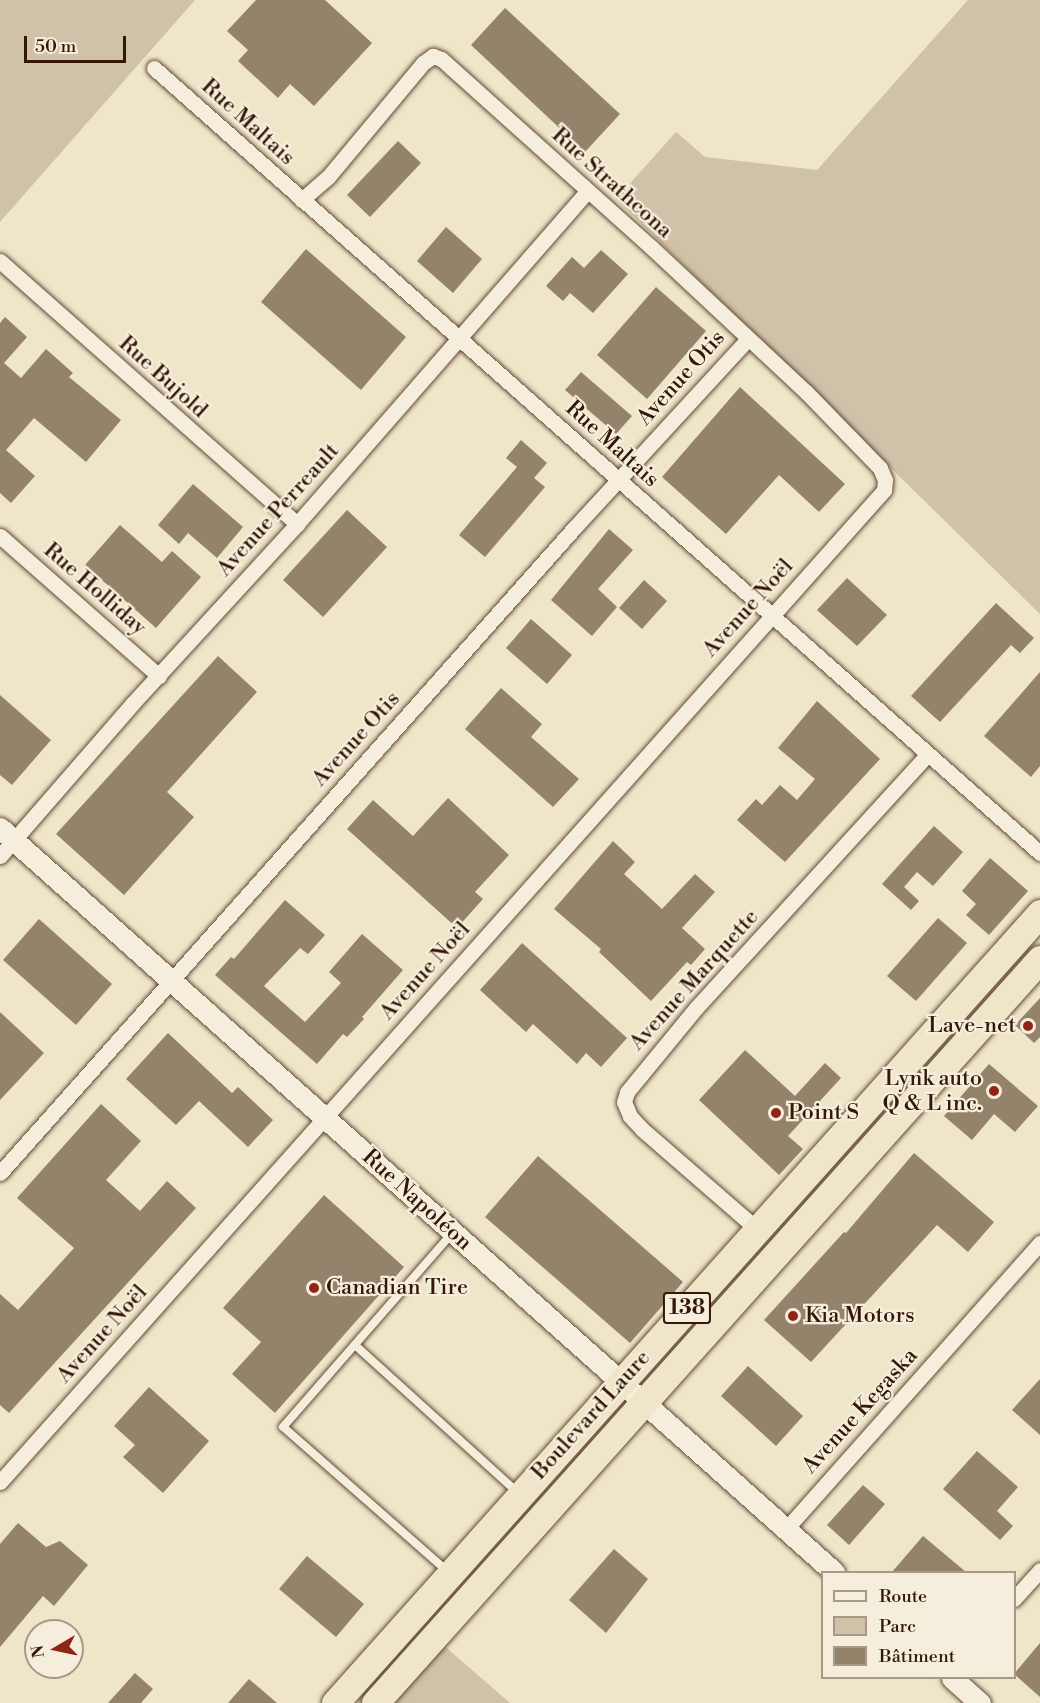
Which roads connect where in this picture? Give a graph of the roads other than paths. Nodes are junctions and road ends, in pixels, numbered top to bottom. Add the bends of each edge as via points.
1 (154, 68) dead end
2 (588, 191) junction
3 (302, 200) junction
4 (0, 261) edge
5 (459, 338) junction
6 (748, 339) junction
7 (620, 481) junction
8 (884, 490) joint
9 (297, 524) junction
10 (0, 536) edge
11 (772, 615) junction
12 (159, 676) junction
13 (928, 754) junction
14 (5, 842) edge
15 (1040, 853) edge
16 (1040, 913) edge
17 (1040, 959) edge
18 (172, 981) junction
19 (324, 1117) junction
20 (0, 1173) edge
21 (758, 1230) junction
22 (453, 1232) junction
23 (1040, 1243) edge
24 (354, 1345) junction
25 (621, 1382) junction
26 (644, 1402) junction
27 (0, 1482) edge
28 (520, 1495) junction
29 (786, 1529) junction
30 (1040, 1570) edge
31 (833, 1571) edge
32 (450, 1573) junction
33 (1016, 1597) edge
34 (954, 1679) edge
35 (334, 1703) edge
36 (375, 1703) edge
37 (980, 1703) edge

1 - 3 street, Rue Maltais
2 - 3 street, Rue Strathcona via 433,56 328,177
2 - 5 street, Avenue Perreault
2 - 6 street, Rue Strathcona
3 - 5 street, Rue Maltais
4 - 9 street, Rue Bujold
5 - 7 street, Rue Maltais
5 - 9 street, Avenue Perreault
6 - 7 street, Avenue Otis
6 - 8 street, Rue Strathcona via 880,468
7 - 11 street, Rue Maltais
7 - 18 street, Avenue Otis
8 - 11 street, Avenue Noël
9 - 12 street, Avenue Perreault
10 - 12 street, Rue Holliday
11 - 13 street, Rue Maltais
11 - 19 street, Avenue Noël
12 - 14 street, Avenue Perreault
13 - 15 street, Rue Maltais
13 - 21 street, Avenue Marquette via 696,1008 627,1092 624,1102 642,1129
14 - 18 street, Rue Napoléon
16 - 21 highway, Boulevard Laure / 138
17 - 26 highway, Boulevard Laure / 138
18 - 19 street, Rue Napoléon
18 - 20 street, Avenue Otis
19 - 22 street, Rue Napoléon
19 - 27 street, Avenue Noël
21 - 25 highway, Boulevard Laure / 138
22 - 24 lane
22 - 25 street, Rue Napoléon
23 - 29 street, Avenue Kegaska
24 - 28 lane
24 - 32 lane via 283,1427
25 - 26 street, Rue Napoléon
25 - 28 highway, Boulevard Laure / 138
26 - 29 street, Rue Napoléon
26 - 36 highway, Boulevard Laure / 138
28 - 32 highway, Boulevard Laure / 138
29 - 31 street, Rue Napoléon
30 - 33 street
32 - 35 highway, Boulevard Laure / 138
34 - 37 street

